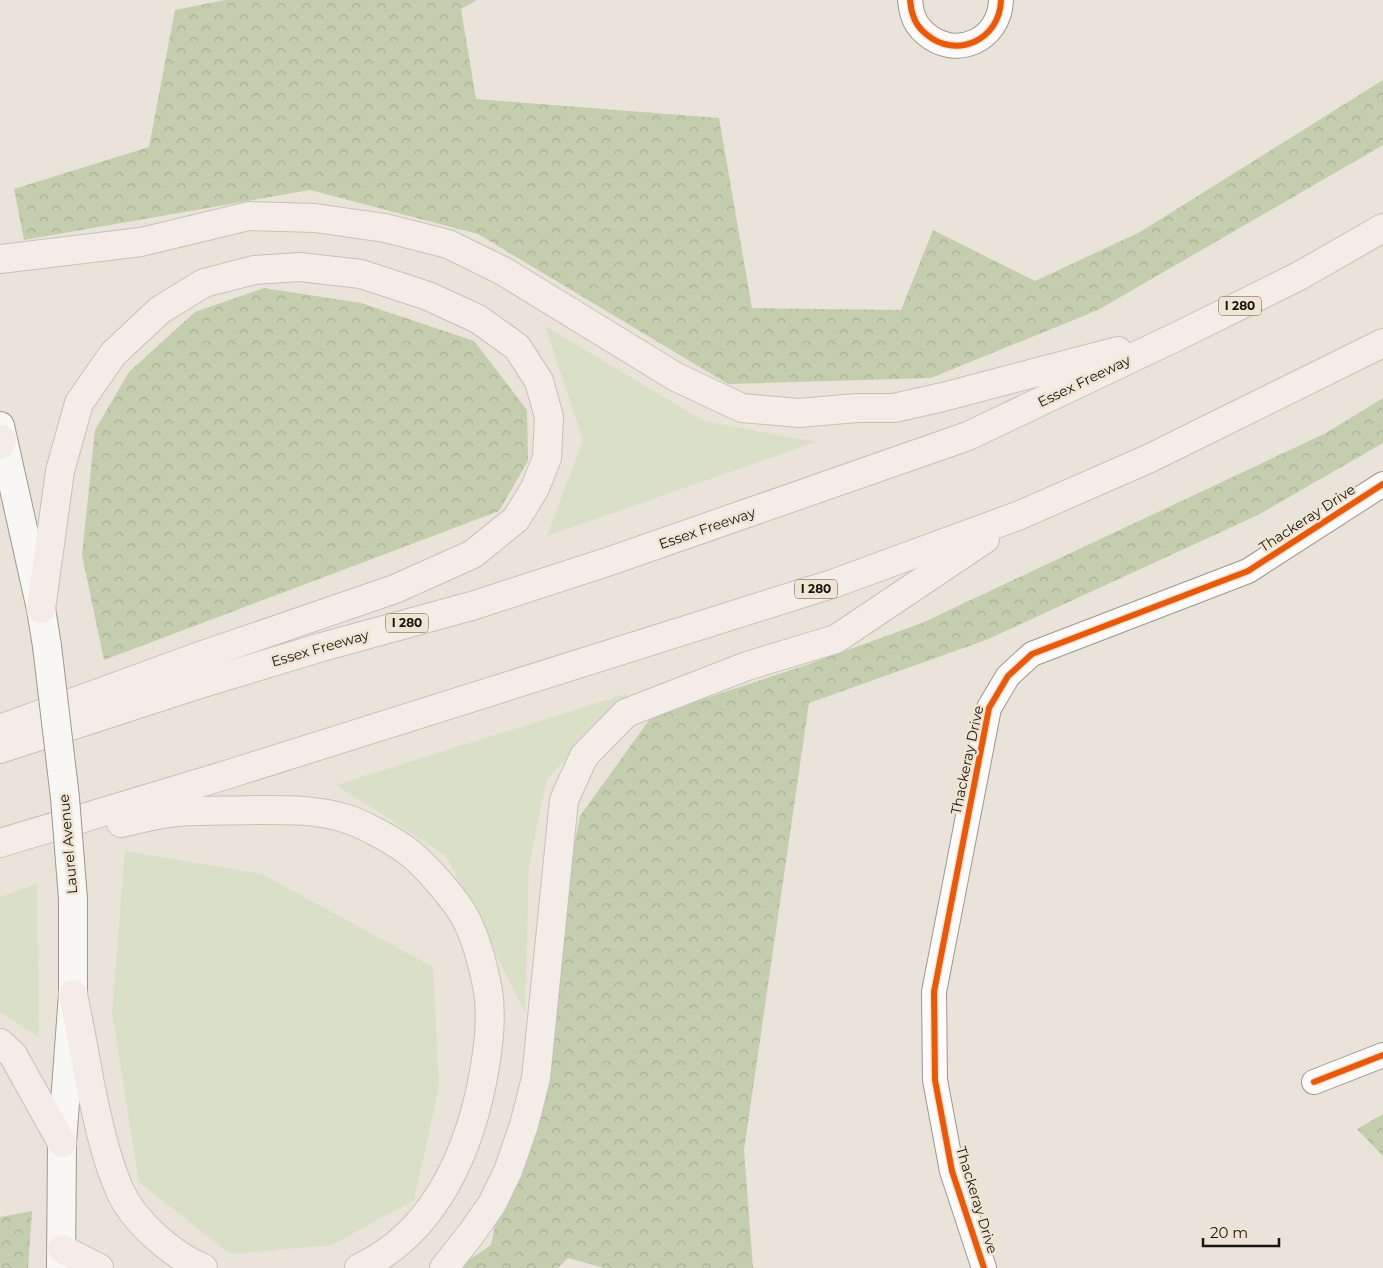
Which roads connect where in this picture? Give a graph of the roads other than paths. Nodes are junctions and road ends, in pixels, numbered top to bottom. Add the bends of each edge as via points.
1 (910, 0) edge
2 (1000, 0) edge
3 (1383, 228) edge
4 (0, 259) edge
5 (1180, 335) junction
6 (1383, 343) edge
7 (1, 436) edge
8 (1383, 484) edge
9 (1020, 515) junction
10 (41, 609) junction
11 (0, 729) edge
12 (0, 749) edge
13 (0, 843) edge
14 (0, 848) edge
15 (73, 994) junction
16 (0, 1043) edge
17 (1383, 1055) edge
18 (1314, 1082) dead end
19 (62, 1143) junction
20 (61, 1258) edge
21 (99, 1268) edge
22 (202, 1268) edge
23 (358, 1268) edge
24 (444, 1268) edge
25 (984, 1268) edge

1 - 2 street via 913,16 920,28 934,41 948,46 966,45 984,37 993,26
3 - 5 highway, Essex Freeway / I 280 via 1299,276
4 - 5 highway via 142,242 249,216 315,218 385,228 448,244 504,271 676,377 742,408 800,413 894,408
5 - 12 highway, Essex Freeway / I 280 via 968,436 475,605 322,647
6 - 9 highway, I 280 via 1148,459
7 - 10 main road, Laurel Avenue
8 - 25 street, Thackeray Drive via 1248,571 1032,654 1008,676 989,708 934,992 935,1080 952,1171
9 - 13 highway, I 280 via 835,583
9 - 24 highway via 836,639 747,666 626,713 584,756 564,800 536,1078 524,1125 492,1204
10 - 11 highway via 60,472 79,403 113,354 160,310 204,283 254,270 300,268 361,274 428,296 478,319 517,347 539,381 549,417 547,458 516,519 473,554 395,589
10 - 15 main road, Laurel Avenue, bridge via 64,788 73,899
14 - 23 highway via 178,812 307,810 346,818 382,836 410,853 431,874 466,919 488,992 490,1022 480,1096 456,1164 429,1211 412,1231 372,1262
15 - 19 main road, Laurel Avenue
15 - 22 highway via 102,1141 120,1192 161,1241
16 - 19 highway via 13,1055
17 - 18 street
19 - 20 main road, Laurel Avenue
20 - 21 highway

